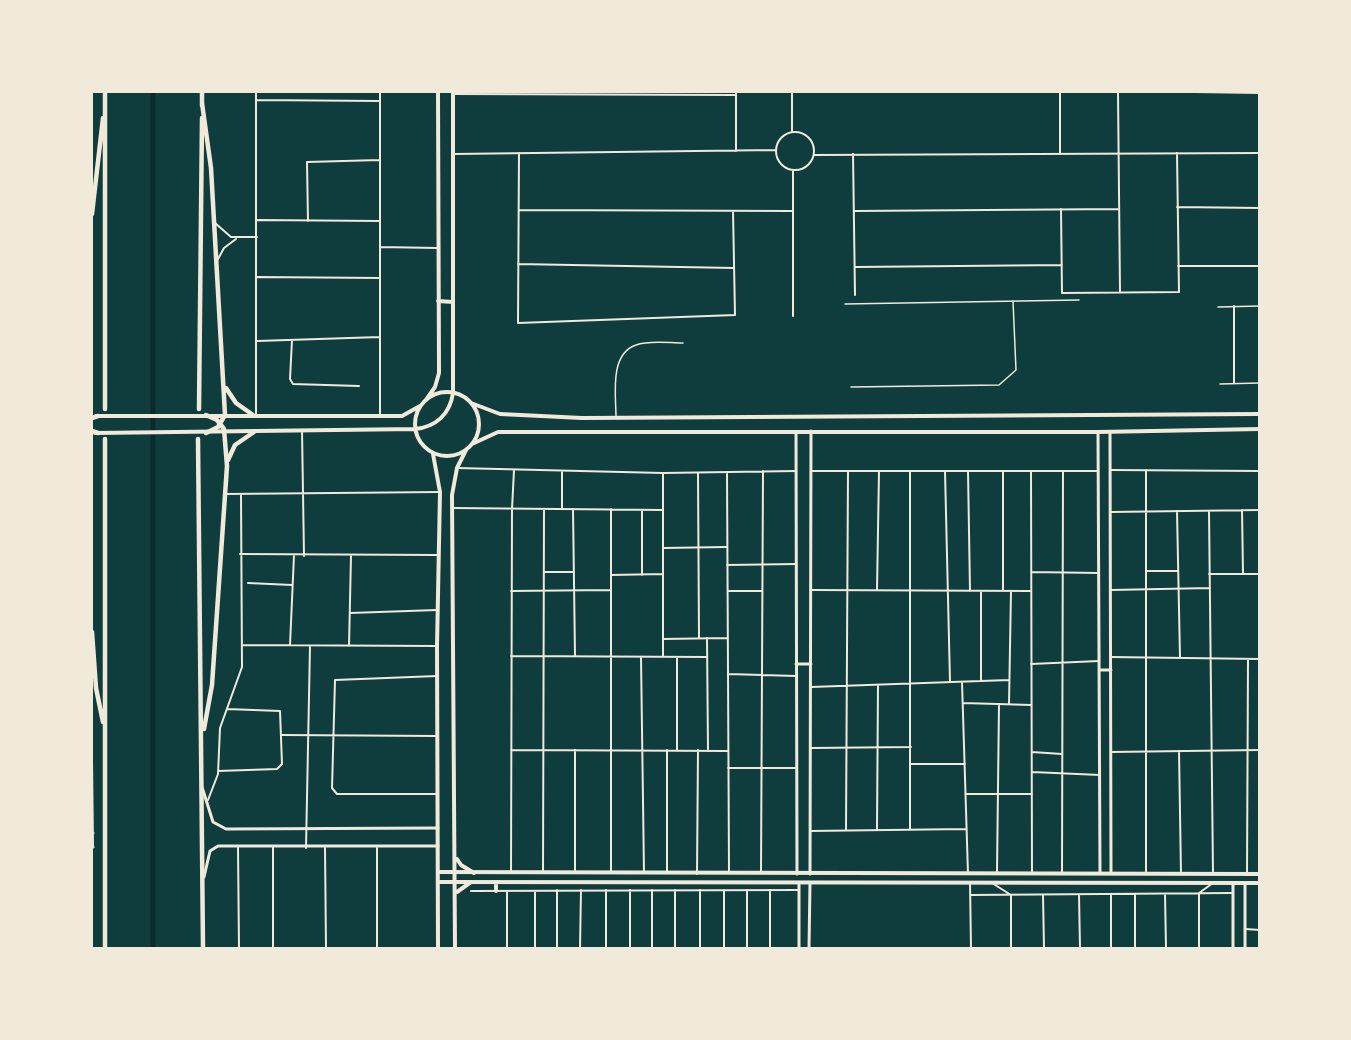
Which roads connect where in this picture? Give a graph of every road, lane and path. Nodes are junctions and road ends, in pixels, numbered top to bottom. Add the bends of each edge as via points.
1 (105, 92) edge
2 (201, 92) edge
3 (256, 92) edge
4 (380, 92) edge
5 (438, 92) edge
6 (792, 92) edge
7 (853, 92) edge
8 (1060, 92) edge
9 (1118, 92) edge
10 (1195, 92) edge
11 (453, 93) edge
12 (520, 93) edge
13 (736, 93) edge
14 (1260, 93) edge
15 (256, 100) junction
16 (380, 101) junction
17 (202, 103) junction
18 (105, 106) junction
19 (792, 132) junction
20 (776, 150) junction
21 (736, 151) junction
22 (519, 153) junction
23 (1060, 153) junction
24 (1119, 153) junction
25 (1177, 153) junction
26 (1260, 153) edge
27 (453, 154) junction
28 (814, 154) junction
29 (853, 154) junction
30 (97, 155) junction
31 (380, 160) junction
32 (92, 165) edge
33 (793, 170) junction
34 (92, 197) edge
35 (1178, 207) junction
36 (1260, 208) edge
37 (1061, 209) junction
38 (1119, 209) junction
39 (519, 210) junction
40 (733, 211) junction
41 (793, 211) junction
42 (854, 211) junction
43 (92, 214) edge
44 (257, 220) junction
45 (214, 221) junction
46 (308, 221) junction
47 (380, 221) junction
48 (257, 237) junction
49 (236, 239) junction
50 (380, 247) junction
51 (437, 248) junction
52 (217, 262) junction
53 (518, 264) junction
54 (1062, 265) junction
55 (1178, 266) junction
56 (1260, 266) edge
57 (855, 267) junction
58 (734, 268) junction
59 (257, 277) junction
60 (380, 278) junction
61 (1120, 292) junction
62 (855, 295) dead end
63 (1079, 300) dead end
64 (438, 301) junction
65 (1013, 301) junction
66 (453, 302) junction
67 (845, 304) dead end
68 (1234, 306) junction
69 (1260, 306) edge
70 (1218, 307) dead end
71 (793, 316) dead end
72 (380, 337) junction
73 (292, 340) junction
74 (257, 341) junction
75 (683, 343) dead end
76 (1234, 383) junction
77 (1260, 383) edge
78 (1220, 384) dead end
79 (224, 385) junction
80 (359, 386) dead end
81 (851, 387) dead end
82 (453, 393) junction
83 (426, 400) junction
84 (471, 403) junction
85 (420, 406) junction
86 (105, 409) dead end
87 (198, 409) dead end
88 (1260, 414) edge
89 (206, 415) junction
90 (222, 415) junction
91 (255, 415) junction
92 (98, 416) joint
93 (380, 416) junction
94 (92, 417) edge
95 (616, 418) junction
96 (220, 424) junction
97 (415, 429) junction
98 (1260, 429) edge
99 (302, 430) junction
100 (811, 431) junction
101 (92, 432) edge
102 (254, 432) junction
103 (796, 432) junction
104 (1098, 432) junction
105 (1110, 432) junction
106 (98, 433) joint
107 (206, 433) junction
108 (223, 433) junction
109 (105, 440) dead end
110 (198, 440) dead end
111 (472, 444) junction
112 (466, 450) junction
113 (433, 454) junction
114 (227, 466) junction
115 (456, 468) junction
116 (514, 470) junction
117 (1110, 470) junction
118 (1146, 470) junction
119 (562, 471) junction
120 (763, 471) junction
121 (797, 471) junction
122 (811, 471) junction
123 (848, 471) junction
124 (879, 471) junction
125 (910, 471) junction
126 (945, 471) junction
127 (968, 471) junction
128 (1003, 471) junction
129 (1031, 471) junction
130 (1062, 471) junction
131 (1098, 471) junction
132 (1260, 471) edge
133 (698, 472) junction
134 (727, 472) junction
135 (663, 473) junction
136 (440, 492) junction
137 (303, 493) junction
138 (226, 494) junction
139 (241, 494) junction
140 (452, 508) junction
141 (512, 509) junction
142 (543, 509) junction
143 (562, 509) junction
144 (573, 509) junction
145 (610, 509) junction
146 (642, 510) junction
147 (663, 510) junction
148 (1242, 510) junction
149 (1260, 510) edge
150 (1146, 511) junction
151 (1177, 511) junction
152 (1209, 511) junction
153 (1110, 512) junction
154 (698, 547) junction
155 (663, 548) junction
156 (727, 548) junction
157 (240, 554) junction
158 (294, 555) junction
159 (439, 555) junction
160 (304, 556) junction
161 (351, 556) junction
162 (762, 564) junction
163 (796, 564) junction
164 (727, 565) junction
165 (543, 572) junction
166 (574, 572) junction
167 (1031, 572) junction
168 (1146, 572) junction
169 (1178, 572) junction
170 (1062, 573) junction
171 (1099, 573) junction
172 (1243, 573) junction
173 (663, 574) junction
174 (1209, 574) junction
175 (1260, 574) edge
176 (610, 575) junction
177 (642, 575) junction
178 (248, 583) dead end
179 (292, 585) junction
180 (1210, 588) junction
181 (1178, 589) junction
182 (574, 590) junction
183 (610, 590) junction
184 (811, 590) junction
185 (847, 590) junction
186 (877, 590) junction
187 (1111, 590) junction
188 (1146, 590) junction
189 (512, 591) junction
190 (543, 591) junction
191 (728, 591) junction
192 (762, 591) junction
193 (911, 591) junction
194 (948, 591) junction
195 (970, 591) junction
196 (981, 591) junction
197 (1003, 591) junction
198 (1011, 591) junction
199 (1031, 591) junction
200 (438, 610) junction
201 (350, 613) junction
202 (92, 632) edge
203 (699, 638) junction
204 (707, 638) junction
205 (728, 638) junction
206 (663, 639) junction
207 (242, 645) junction
208 (290, 646) junction
209 (310, 646) junction
210 (349, 646) junction
211 (437, 646) junction
212 (511, 656) junction
213 (543, 656) junction
214 (92, 657) edge
215 (575, 657) junction
216 (611, 657) junction
217 (641, 657) junction
218 (663, 657) junction
219 (676, 657) junction
220 (707, 657) junction
221 (1111, 657) junction
222 (1147, 658) junction
223 (1180, 658) junction
224 (1212, 659) junction
225 (1248, 659) junction
226 (1260, 659) edge
227 (1099, 661) junction
228 (1062, 663) junction
229 (796, 664) junction
230 (811, 664) junction
231 (1031, 664) junction
232 (1099, 670) junction
233 (1111, 670) junction
234 (728, 674) junction
235 (762, 675) junction
236 (437, 676) junction
237 (796, 676) junction
238 (1009, 680) junction
239 (981, 681) junction
240 (950, 682) junction
241 (962, 682) junction
242 (911, 684) junction
243 (878, 685) junction
244 (847, 686) junction
245 (811, 687) junction
246 (963, 703) junction
247 (999, 704) junction
248 (1009, 704) junction
249 (1031, 705) junction
250 (227, 709) junction
251 (105, 730) junction
252 (282, 735) junction
253 (308, 736) junction
254 (332, 736) junction
255 (437, 736) junction
256 (201, 741) junction
257 (911, 747) junction
258 (811, 748) junction
259 (847, 748) junction
260 (877, 748) junction
261 (511, 750) junction
262 (543, 750) junction
263 (575, 750) junction
264 (610, 750) junction
265 (642, 750) junction
266 (667, 750) junction
267 (677, 750) junction
268 (698, 750) junction
269 (708, 750) junction
270 (728, 750) junction
271 (1247, 750) junction
272 (1260, 750) edge
273 (1147, 751) junction
274 (1179, 751) junction
275 (1211, 751) junction
276 (1032, 752) junction
277 (1111, 752) junction
278 (1062, 754) junction
279 (92, 759) edge
280 (911, 764) junction
281 (965, 764) junction
282 (729, 768) junction
283 (762, 768) junction
284 (797, 768) junction
285 (92, 770) edge
286 (218, 771) junction
287 (1032, 772) junction
288 (1062, 774) junction
289 (1100, 775) junction
290 (202, 785) junction
291 (438, 794) junction
292 (965, 794) junction
293 (998, 794) junction
294 (1032, 794) junction
295 (208, 800) junction
296 (306, 827) junction
297 (438, 828) junction
298 (966, 829) junction
299 (846, 830) junction
300 (877, 830) junction
301 (910, 830) junction
302 (810, 831) junction
303 (92, 833) edge
304 (438, 846) junction
305 (92, 847) edge
306 (238, 847) junction
307 (273, 847) junction
308 (306, 848) junction
309 (325, 848) junction
310 (377, 848) junction
311 (455, 855) junction
312 (438, 872) junction
313 (456, 873) junction
314 (474, 873) junction
315 (511, 873) junction
316 (543, 873) junction
317 (575, 873) junction
318 (611, 873) junction
319 (667, 873) junction
320 (761, 873) junction
321 (997, 873) junction
322 (1032, 873) junction
323 (1062, 873) junction
324 (1100, 873) junction
325 (1111, 873) junction
326 (1146, 873) junction
327 (644, 874) junction
328 (697, 874) junction
329 (729, 874) junction
330 (797, 874) junction
331 (810, 874) junction
332 (968, 874) junction
333 (1181, 874) junction
334 (1213, 874) junction
335 (1247, 874) junction
336 (1260, 874) edge
337 (203, 881) junction
338 (438, 882) junction
339 (456, 882) junction
340 (471, 882) junction
341 (496, 882) junction
342 (1260, 882) edge
343 (776, 883) junction
344 (799, 883) junction
345 (970, 883) junction
346 (992, 883) junction
347 (1214, 883) junction
348 (1233, 883) junction
349 (1245, 883) junction
350 (810, 884) junction
351 (581, 890) junction
352 (606, 890) junction
353 (630, 890) junction
354 (652, 890) junction
355 (675, 890) junction
356 (700, 890) junction
357 (724, 890) junction
358 (747, 890) junction
359 (773, 890) junction
360 (799, 890) junction
361 (471, 891) dead end
362 (496, 891) junction
363 (507, 891) junction
364 (535, 891) junction
365 (557, 891) junction
366 (456, 892) junction
367 (1199, 893) junction
368 (1233, 893) junction
369 (1079, 894) junction
370 (1111, 894) junction
371 (1135, 894) junction
372 (1165, 894) junction
373 (970, 895) junction
374 (1011, 895) junction
375 (1043, 895) junction
376 (1245, 929) junction
377 (1260, 930) edge
378 (105, 948) edge
379 (202, 948) edge
380 (239, 948) edge
381 (273, 948) edge
382 (326, 948) edge
383 (377, 948) edge
384 (438, 948) edge
385 (455, 948) edge
386 (507, 948) edge
387 (535, 948) edge
388 (556, 948) edge
389 (580, 948) edge
390 (606, 948) edge
391 (630, 948) edge
392 (652, 948) edge
393 (675, 948) edge
394 (700, 948) edge
395 (724, 948) edge
396 (747, 948) edge
397 (770, 948) edge
398 (799, 948) edge
399 (809, 948) edge
400 (971, 948) edge
401 (1011, 948) edge
402 (1044, 948) edge
403 (1080, 948) edge
404 (1111, 948) edge
405 (1136, 948) edge
406 (1166, 948) edge
407 (1199, 948) edge
408 (1233, 948) edge
409 (1245, 948) edge

1 - 18 highway
2 - 17 highway
3 - 15 street
4 - 16 street
5 - 51 main road
6 - 7 street
6 - 19 street
7 - 8 street
8 - 23 street
9 - 24 street
10 - 14 street
11 - 12 street
11 - 27 main road
12 - 13 street
13 - 21 street
15 - 16 street
15 - 44 street
16 - 31 street
17 - 45 highway
17 - 87 highway
18 - 30 highway
18 - 86 highway
19 - 20 street via 781,138
19 - 28 street via 808,138
20 - 21 street
20 - 33 street via 778,161
21 - 22 street
22 - 27 street
22 - 39 street
23 - 24 street
23 - 29 street
24 - 25 street
24 - 38 street
25 - 26 street
25 - 35 street
27 - 66 main road
28 - 29 street
28 - 33 street via 809,165
29 - 42 street
30 - 32 highway
30 - 34 highway
31 - 46 street via 307,162
31 - 47 street
33 - 41 street
34 - 43 highway
35 - 36 street
35 - 55 street
37 - 38 street
37 - 42 street
37 - 54 street
38 - 61 street
39 - 40 street
39 - 53 street
40 - 41 street
40 - 58 street
41 - 71 street
42 - 57 street
44 - 46 street
44 - 48 street
45 - 49 street
45 - 52 highway
46 - 47 street
47 - 50 street
48 - 49 street
48 - 59 street
49 - 52 street via 224,248
50 - 51 street
50 - 60 street
51 - 64 main road
52 - 79 highway
53 - 58 street
53 - 58 street via 518,323 735,315
54 - 57 street
54 - 61 street via 1062,293
55 - 56 street
55 - 61 street via 1179,292
57 - 62 street
59 - 60 street
59 - 74 street
60 - 72 street
63 - 65 lane
64 - 66 main road
64 - 83 main road via 439,374
65 - 67 lane
65 - 81 lane via 1016,370 999,385
66 - 82 main road
68 - 69 lane
68 - 70 lane
68 - 76 street
72 - 73 street
72 - 93 street
73 - 74 street
73 - 80 street via 293,384
74 - 91 street
75 - 95 lane via 637,344 628,350 619,361 616,374
76 - 77 lane
76 - 78 lane
79 - 90 highway
79 - 91 highway via 236,403
82 - 83 main road via 444,392
82 - 84 main road
82 - 97 main road via 450,407 441,418
83 - 85 main road
84 - 95 main road via 493,412 525,417
84 - 111 main road via 479,424
85 - 93 main road via 402,416
85 - 97 main road
88 - 95 main road
89 - 90 main road
89 - 92 main road
89 - 96 highway
90 - 91 main road
90 - 96 highway
91 - 93 main road
92 - 94 highway
96 - 107 highway
96 - 108 highway
97 - 99 main road
97 - 113 main road via 424,448
98 - 105 main road
99 - 102 main road
99 - 137 street
100 - 103 main road
100 - 104 main road
100 - 122 street
101 - 106 highway
102 - 108 main road
102 - 114 highway via 235,445
103 - 111 main road via 498,432
103 - 121 street
104 - 105 main road
104 - 131 street
105 - 117 street
106 - 107 main road
107 - 108 main road
108 - 114 highway
109 - 251 highway
110 - 256 highway
111 - 112 main road
112 - 113 main road via 450,456
112 - 115 main road
113 - 136 main road
114 - 138 highway
115 - 116 street
115 - 140 main road
116 - 119 street
116 - 141 street
117 - 118 street
117 - 153 street
118 - 132 street
118 - 150 street
119 - 135 street
119 - 143 street
120 - 121 street
120 - 134 street
120 - 162 street
121 - 163 street
122 - 123 street
122 - 184 street
123 - 124 street
123 - 185 street
124 - 125 street
124 - 186 street
125 - 126 street
125 - 193 street
126 - 127 street
126 - 194 street
127 - 128 street
127 - 195 street
128 - 129 street
128 - 197 street
129 - 130 street
129 - 167 street
130 - 131 street
130 - 170 street
131 - 171 street
133 - 134 street
133 - 135 street
133 - 154 street
134 - 156 street
135 - 147 street
136 - 137 street
136 - 159 main road
137 - 139 street
137 - 160 street
138 - 139 street
138 - 256 highway via 212,685
139 - 157 street
140 - 141 street
140 - 311 main road
141 - 142 street
141 - 189 street
142 - 143 street
142 - 165 street
143 - 144 street
144 - 145 street
144 - 166 street
145 - 146 street
145 - 176 street
146 - 147 street
146 - 177 street
147 - 155 street
148 - 149 street
148 - 152 street
148 - 172 street
150 - 151 street
150 - 153 street
150 - 168 street
151 - 152 street
151 - 169 street
152 - 174 street
153 - 187 street
154 - 155 street
154 - 156 street
154 - 203 street
155 - 173 street
156 - 164 street
157 - 158 street
157 - 207 street
158 - 160 street
158 - 179 street
159 - 161 street
159 - 200 main road
160 - 161 street
161 - 201 street
162 - 163 street
162 - 164 street
162 - 192 street
163 - 229 street
164 - 191 street
165 - 166 street
165 - 190 street
166 - 182 street
167 - 170 street
167 - 199 street
168 - 169 street
168 - 188 street
169 - 181 street
170 - 171 street
170 - 228 street
171 - 227 street
172 - 174 street
172 - 175 street
173 - 177 street
173 - 206 street
174 - 180 street
176 - 177 street
176 - 183 street
178 - 179 street
179 - 208 street
180 - 181 street
180 - 224 street
181 - 188 street
181 - 223 street
182 - 183 street
182 - 190 street
182 - 215 street
183 - 216 street
184 - 185 street
184 - 230 street
185 - 186 street
185 - 244 street
186 - 193 street
187 - 188 street
187 - 221 street
188 - 222 street
189 - 190 street
189 - 212 street
190 - 213 street
191 - 192 street
191 - 205 street
192 - 235 street
193 - 194 street
193 - 242 street
194 - 195 street
194 - 240 street
195 - 196 street
196 - 197 street
196 - 239 street
197 - 198 street
198 - 199 street
198 - 238 street
199 - 231 street
200 - 201 street
200 - 211 main road
201 - 210 street
202 - 214 highway
203 - 204 street
203 - 206 street
204 - 205 street
204 - 220 street
205 - 234 street
206 - 218 street
207 - 208 street
207 - 250 street via 241,671
208 - 209 street
209 - 210 street
209 - 253 street
210 - 211 street
211 - 236 main road
212 - 213 street
212 - 261 street
213 - 215 street
213 - 262 street
214 - 251 highway
215 - 216 street
216 - 217 street
216 - 264 street
217 - 218 street
217 - 265 street
218 - 219 street
219 - 220 street
219 - 267 street
220 - 269 street
221 - 222 street
221 - 233 street
222 - 223 street
222 - 273 street
223 - 224 street
224 - 225 street
224 - 275 street
225 - 226 street
225 - 271 street
227 - 228 street
227 - 232 street
228 - 231 street
228 - 278 street
229 - 230 street
229 - 237 street
230 - 245 street
231 - 249 street
232 - 233 street
232 - 289 street
233 - 277 street
234 - 235 street
234 - 270 street
235 - 237 street
235 - 283 street
236 - 254 street via 335,680
236 - 255 main road
237 - 284 street
238 - 239 street
238 - 248 street
239 - 241 street
240 - 241 street
240 - 242 street
241 - 246 street
242 - 243 street
242 - 257 street
243 - 244 street
243 - 260 street
244 - 245 street
244 - 259 street
245 - 258 street
246 - 247 street
246 - 281 street
247 - 248 street
247 - 293 street
248 - 249 street
249 - 276 street
250 - 252 street via 280,711
250 - 286 street via 218,733
251 - 378 highway
252 - 253 street
252 - 286 street via 281,767
253 - 254 street
253 - 296 street
254 - 255 street
254 - 291 street via 333,792
255 - 291 main road
256 - 290 highway
257 - 260 street
257 - 280 street
258 - 259 street
258 - 302 street
259 - 260 street
259 - 299 street
260 - 300 street
261 - 262 street
261 - 315 street
262 - 263 street
262 - 316 street
263 - 264 street
263 - 317 street
264 - 265 street
264 - 318 street
265 - 266 street
265 - 327 street
266 - 267 street
266 - 319 street
267 - 268 street
268 - 269 street
268 - 328 street
269 - 270 street
270 - 282 street
271 - 272 street
271 - 275 street
271 - 335 street
273 - 274 street
273 - 277 street
273 - 326 street
274 - 275 street
274 - 333 street
275 - 334 street
276 - 278 street
276 - 287 street
277 - 325 street
278 - 288 street
279 - 285 street
280 - 281 street
280 - 301 street
281 - 292 street
282 - 283 street
282 - 329 street
283 - 284 street
283 - 320 street
284 - 330 street
285 - 303 street
286 - 295 street
287 - 288 street
287 - 294 street
288 - 289 street
288 - 323 street
289 - 324 street
290 - 295 street
290 - 337 highway
291 - 297 main road
292 - 293 street
292 - 298 street
293 - 294 street
293 - 321 street
294 - 322 street
295 - 296 street via 213,822 219,828 253,831
296 - 297 street
296 - 308 street
297 - 304 main road
298 - 301 street
298 - 332 street
299 - 300 street
299 - 302 street
300 - 301 street
302 - 331 street
303 - 305 street
304 - 310 street
304 - 312 main road
306 - 307 street
306 - 337 street via 213,847
306 - 380 street
307 - 308 street
307 - 381 street
308 - 309 street
309 - 310 street
309 - 382 street
310 - 383 street
311 - 313 main road
311 - 314 main road via 460,865
312 - 313 main road
312 - 338 main road
313 - 314 main road
313 - 339 main road
314 - 315 main road
315 - 316 main road
316 - 317 main road
317 - 318 main road
318 - 327 main road
319 - 327 main road
319 - 328 main road
320 - 329 main road
320 - 330 main road
321 - 322 main road
321 - 332 main road
322 - 323 main road
323 - 324 main road
324 - 325 main road
325 - 326 main road
326 - 333 main road
328 - 329 main road
330 - 331 main road
331 - 332 main road
333 - 334 main road
334 - 335 main road
335 - 336 main road
337 - 379 highway
338 - 339 main road
338 - 384 main road
339 - 340 main road
339 - 366 main road
340 - 341 main road
340 - 366 main road
341 - 343 main road
341 - 362 main road
342 - 349 main road
343 - 344 main road
343 - 359 main road
344 - 350 main road
344 - 360 street
345 - 346 main road
345 - 350 main road
345 - 373 street
346 - 347 main road
346 - 374 street
347 - 348 main road
347 - 367 street
348 - 349 main road
348 - 368 street
349 - 376 street
350 - 399 street
351 - 352 street
351 - 365 street
351 - 389 street
352 - 353 street
352 - 390 street
353 - 354 street
353 - 391 street
354 - 355 street
354 - 392 street
355 - 356 street
355 - 393 street
356 - 357 street
356 - 394 street
357 - 358 street
357 - 395 street
358 - 359 street
358 - 396 street
359 - 360 street
359 - 397 street
360 - 398 street
361 - 362 street
362 - 363 street
363 - 364 street
363 - 386 street
364 - 365 street
364 - 387 street
365 - 388 street
366 - 385 main road
367 - 368 street
367 - 372 street
367 - 407 street
368 - 408 street
369 - 370 street
369 - 375 street
369 - 403 street
370 - 371 street
370 - 404 street
371 - 372 street
371 - 405 street
372 - 406 street
373 - 374 street
373 - 400 street
374 - 375 street
374 - 401 street
375 - 402 street
376 - 377 street
376 - 409 street

